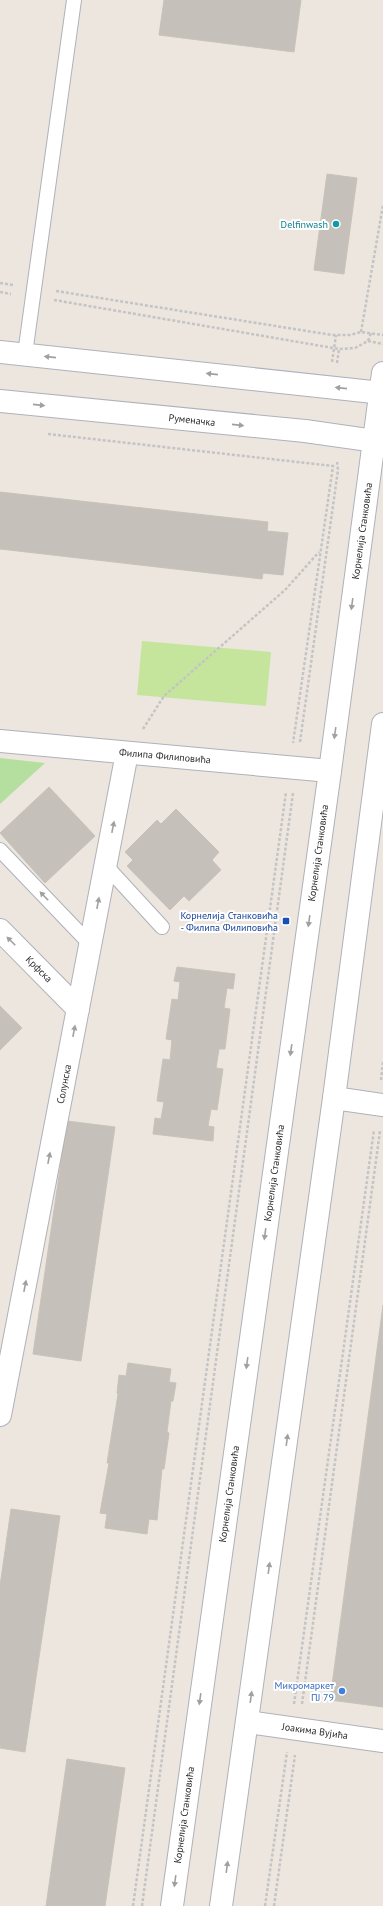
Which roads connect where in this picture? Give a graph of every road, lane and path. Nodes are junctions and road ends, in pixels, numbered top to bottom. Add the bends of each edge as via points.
1 (74, 0) edge
2 (383, 205) edge
3 (0, 283) edge
4 (0, 292) edge
5 (33, 292) junction
6 (361, 332) junction
7 (371, 333) junction
8 (383, 335) edge
9 (368, 341) junction
10 (383, 344) edge
11 (0, 352) edge
12 (25, 354) junction
13 (382, 386) edge
14 (0, 401) edge
15 (47, 433) dead end
16 (378, 441) edge
17 (338, 464) dead end
18 (319, 552) junction
19 (383, 724) edge
20 (0, 741) edge
21 (127, 753) junction
22 (293, 767) junction
23 (330, 771) junction
24 (0, 850) edge
25 (106, 866) junction
26 (162, 927) dead end
27 (0, 930) edge
28 (90, 944) junction
29 (78, 1009) junction
30 (383, 1062) edge
31 (334, 1098) junction
32 (381, 1112) edge
33 (5, 1358) edge
34 (0, 1415) edge
35 (248, 1722) junction
36 (294, 1728) junction
37 (383, 1741) edge
38 (133, 1906) edge
39 (142, 1906) edge
40 (172, 1906) edge
41 (221, 1906) edge
42 (265, 1906) edge
43 (274, 1906) edge

1 - 5 lane
2 - 6 path
3 - 5 path
4 - 5 path
5 - 6 path via 332,335
5 - 9 path via 330,348 347,350
5 - 12 lane
6 - 7 path
7 - 8 path
7 - 9 path
9 - 10 path
11 - 12 main road
13 -> 12 main road
13 - 16 main road, Корнелија Станковића
14 -> 16 main road, Руменачка via 305,431
15 - 18 path via 333,466
16 -> 23 main road, Корнелија Станковића
17 - 22 path
18 - 21 path via 285,590 164,696
18 - 22 path
19 - 31 main road
20 - 21 main road, Филипа Филиповића
21 - 22 main road, Филипа Филиповића
25 -> 21 main road, Солунска
22 - 23 main road, Филипа Филиповића
22 - 38 path
22 - 39 path
23 -> 40 main road, Корнелија Станковића
28 -> 24 lane
25 - 26 lane
28 -> 25 main road, Солунска
29 -> 27 main road, Крфска
28 - 29 main road, Солунска
33 -> 29 main road, Солунска via 17,1324
30 - 32 path
31 - 32 main road
35 -> 31 main road
32 - 36 path
32 - 36 path
33 - 34 main road, Солунска
35 - 36 main road, Јоакима Вујића
41 -> 35 main road
36 - 37 main road, Јоакима Вујића
36 - 42 path
36 - 43 path

